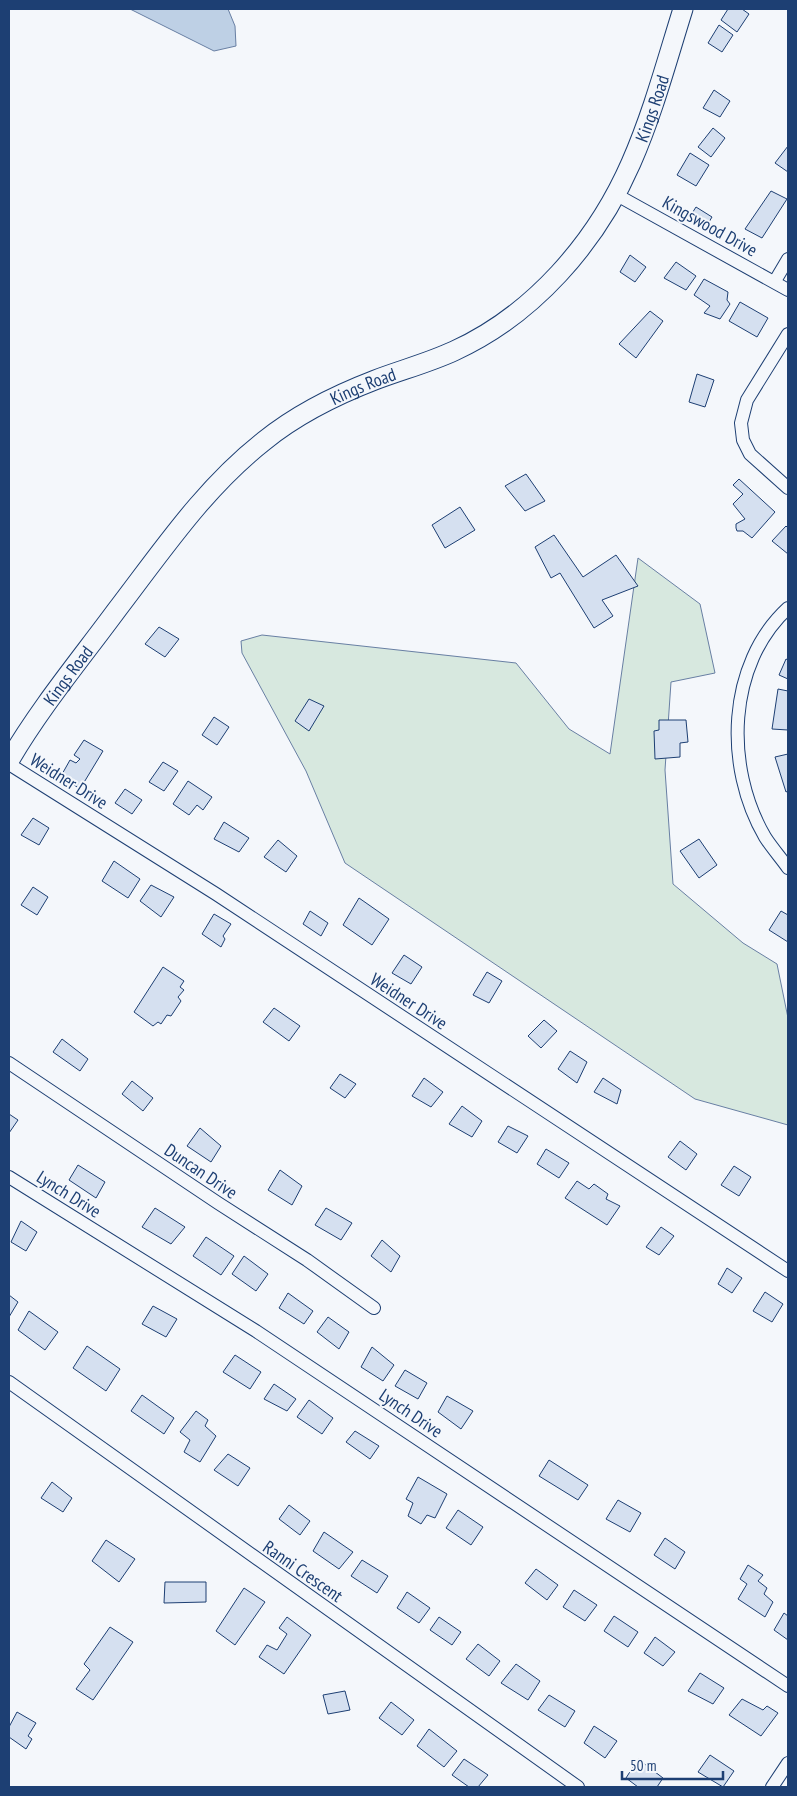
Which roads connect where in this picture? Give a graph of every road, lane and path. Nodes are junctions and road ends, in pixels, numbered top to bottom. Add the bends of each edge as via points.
1 (684, 9) edge
2 (615, 194) junction
3 (788, 259) edge
4 (775, 281) junction
5 (788, 290) edge
6 (788, 334) edge
7 (788, 488) edge
8 (788, 608) edge
9 (9, 762) edge
10 (788, 868) edge
11 (9, 1063) edge
12 (9, 1177) edge
13 (788, 1271) edge
14 (374, 1308) dead end
15 (9, 1382) edge
16 (788, 1686) edge
17 (788, 1763) edge
18 (578, 1787) edge
19 (772, 1787) edge

1 - 2 main road, Kings Road via 644,132
2 - 4 street, Kingswood Drive
2 - 9 main road, Kings Road via 565,267 551,283 505,321 454,351 372,381 316,408 265,440 219,480 180,525 38,712
3 - 4 street
4 - 5 street, Kingswood Drive
6 - 7 street via 747,400 741,423 743,440 750,454
8 - 10 street via 767,630 754,655 741,698 738,742 740,764 756,818 765,837
9 - 13 street, Weidner Drive via 224,899
11 - 14 street, Duncan Drive via 218,1204 308,1260
12 - 16 street, Lynch Drive via 264,1336
15 - 18 street, Ranni Crescent
17 - 19 street

